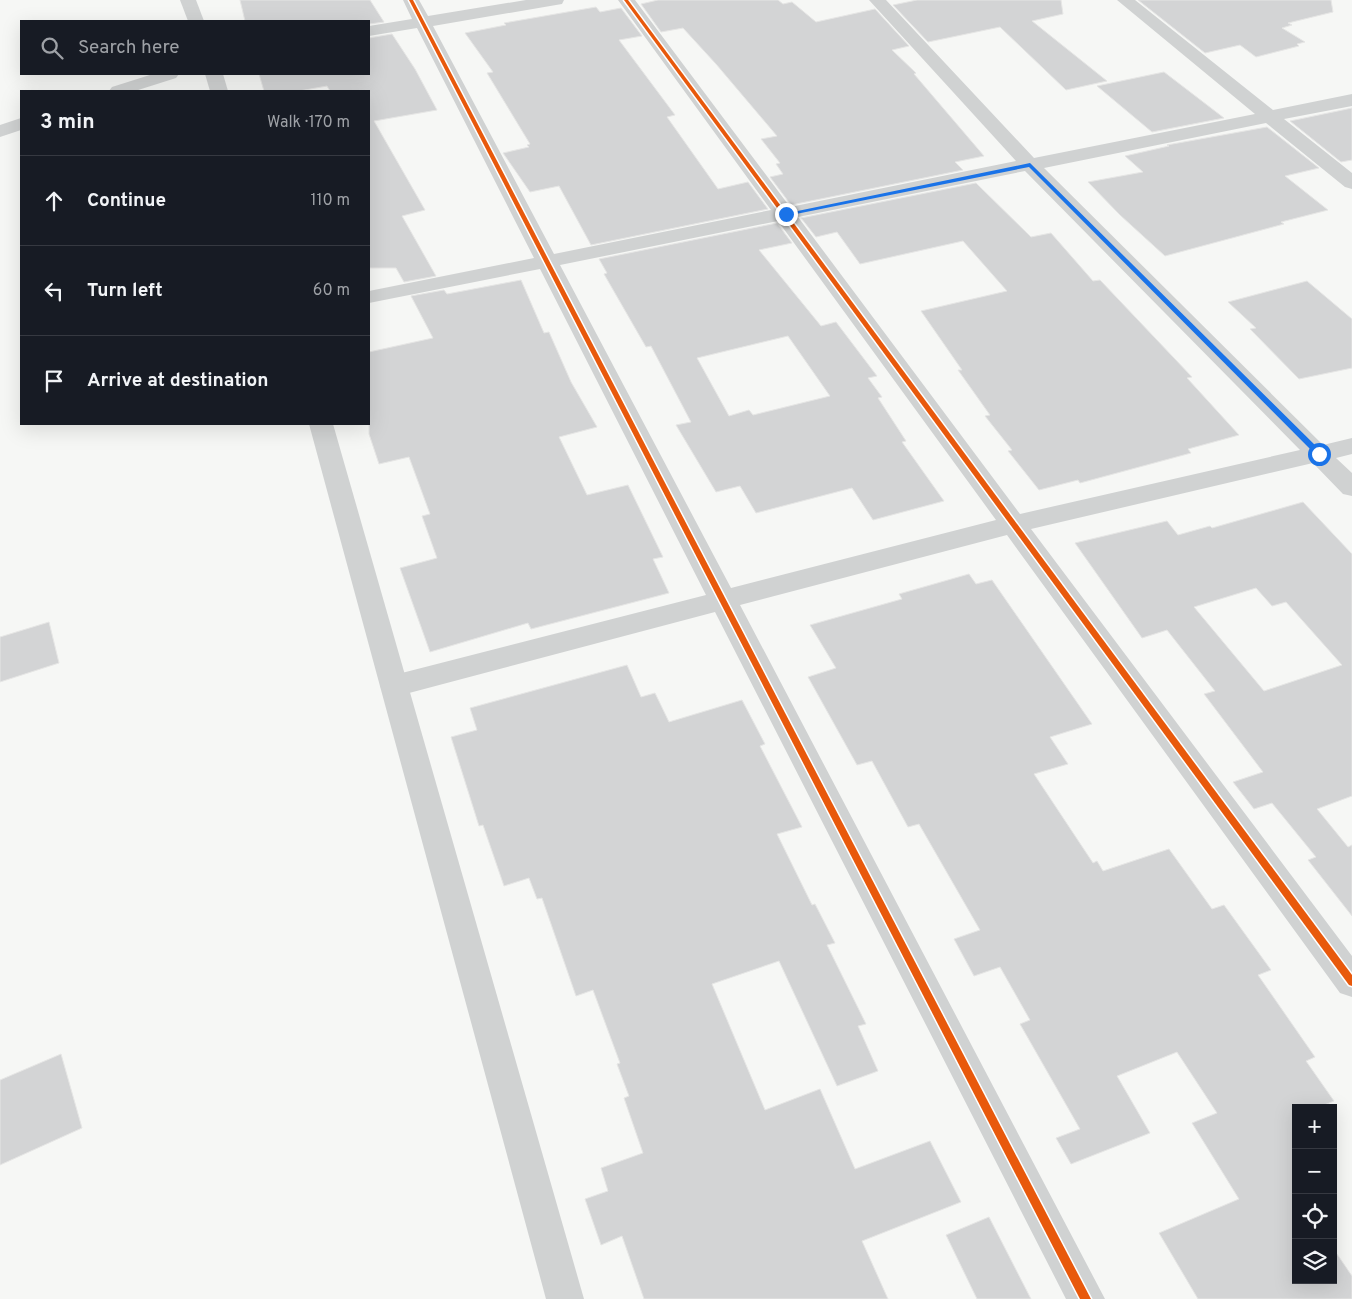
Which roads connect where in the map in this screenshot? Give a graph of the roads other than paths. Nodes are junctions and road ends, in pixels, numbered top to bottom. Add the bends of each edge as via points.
1 (188, 0) edge
2 (556, 0) edge
3 (626, 0) edge
4 (878, 0) edge
5 (1125, 0) edge
6 (416, 11) edge
7 (196, 20) edge
8 (370, 31) edge
9 (167, 75) edge
10 (214, 75) edge
11 (121, 90) edge
12 (219, 90) edge
13 (1352, 100) edge
14 (1270, 117) junction
15 (20, 124) edge
16 (0, 131) edge
17 (1030, 165) junction
18 (1352, 183) edge
19 (786, 214) junction
20 (548, 262) junction
21 (370, 297) edge
22 (321, 425) edge
23 (1352, 446) edge
24 (1319, 454) junction
25 (1352, 488) edge
26 (1014, 524) junction
27 (722, 602) junction
28 (394, 686) junction
29 (1352, 982) edge
30 (565, 1299) edge
31 (1086, 1299) edge

1 - 7 street
2 - 6 street
3 - 19 street
4 - 17 street
5 - 14 street
6 - 8 street
6 - 20 street
9 - 11 street
10 - 12 street
13 - 14 street
14 - 17 street
14 - 18 street
15 - 16 street
17 - 19 street
17 - 24 street
19 - 20 street
19 - 26 street
20 - 21 street
20 - 27 street
22 - 28 street
23 - 24 street
24 - 25 street
24 - 26 street
26 - 27 street
26 - 29 street
27 - 28 street
27 - 31 street
28 - 30 street

